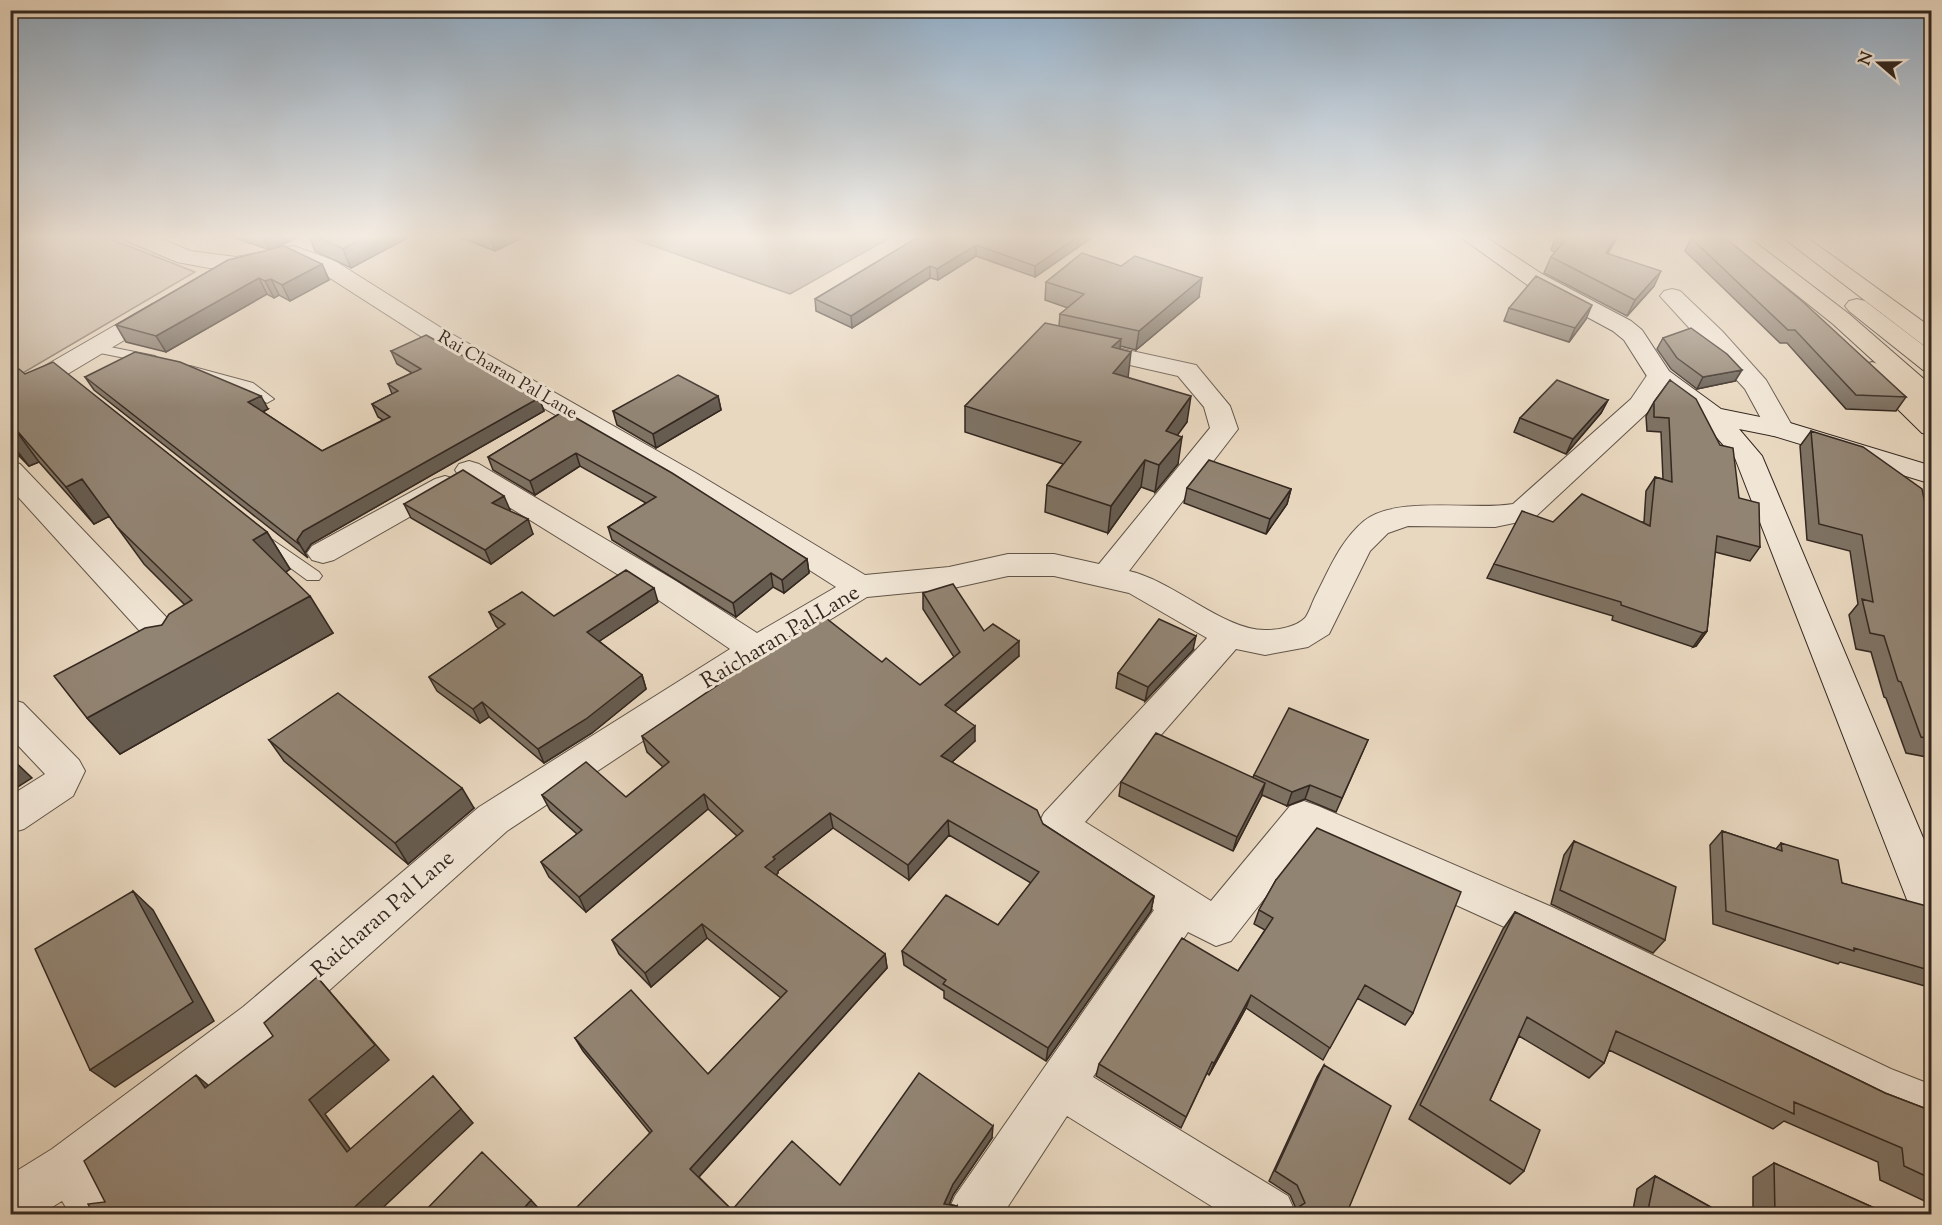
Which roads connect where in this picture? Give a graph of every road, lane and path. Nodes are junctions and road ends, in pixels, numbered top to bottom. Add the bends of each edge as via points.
1 (370, 293) edge
2 (1561, 293) edge
3 (1785, 293) edge
4 (1807, 293) edge
5 (1839, 293) edge
6 (1869, 293) edge
7 (1672, 296) dead end
8 (176, 300) edge
9 (1932, 340) edge
10 (1065, 344) edge
11 (95, 348) junction
12 (1932, 365) edge
13 (1659, 376) junction
14 (10, 397) edge
15 (267, 399) dead end
16 (1932, 400) edge
17 (567, 411) junction
18 (1712, 416) junction
19 (1932, 427) edge
20 (538, 429) edge
21 (1780, 429) junction
22 (499, 453) edge
23 (10, 470) edge
24 (470, 470) junction
25 (1932, 475) edge
26 (244, 524) edge
27 (318, 565) joint
28 (1108, 575) junction
29 (860, 587) junction
30 (1230, 635) junction
31 (756, 649) junction
32 (178, 651) edge
33 (10, 713) edge
34 (10, 817) edge
35 (1182, 905) junction
36 (1932, 910) edge
37 (1059, 1084) junction
38 (1932, 1108) edge
39 (70, 1167) junction
40 (10, 1205) edge
41 (99, 1215) edge
42 (973, 1215) edge
43 (1270, 1215) edge

1 - 17 street, Rai Charan Pal Lane
2 - 13 street via 1633,334
3 - 19 main road
4 - 16 main road
5 - 12 main road
6 - 9 main road
7 - 21 street via 1757,386
8 - 11 street
10 - 28 street via 1187,370 1217,406 1224,429
11 - 14 street via 62,375
11 - 15 lane via 141,356 248,386
13 - 18 street
13 - 30 street, Raicharan Pal Lane via 1641,404 1522,512 1496,517 1405,516 1377,526 1357,546 1317,626 1296,639 1265,643
17 - 20 street
17 - 29 street, Rai Charan Pal Lane
18 - 21 street
18 - 36 street via 1748,456
21 - 25 street
22 - 24 street
23 - 32 street
24 - 27 street
24 - 31 street
26 - 27 lane
28 - 29 street, Raicharan Pal Lane via 1054,565 1008,566 948,578
28 - 30 street, Raicharan Pal Lane via 1139,584
29 - 31 street, Raicharan Pal Lane
30 - 35 street via 1058,825
31 - 39 street, Raicharan Pal Lane via 494,819 259,1023
33 - 34 street via 66,771 58,785
35 - 37 street
35 - 38 street via 1216,927 1304,818 1537,921 1880,1089
37 - 42 street
37 - 43 street
39 - 40 street, Raicharan Pal Lane
39 - 41 street

